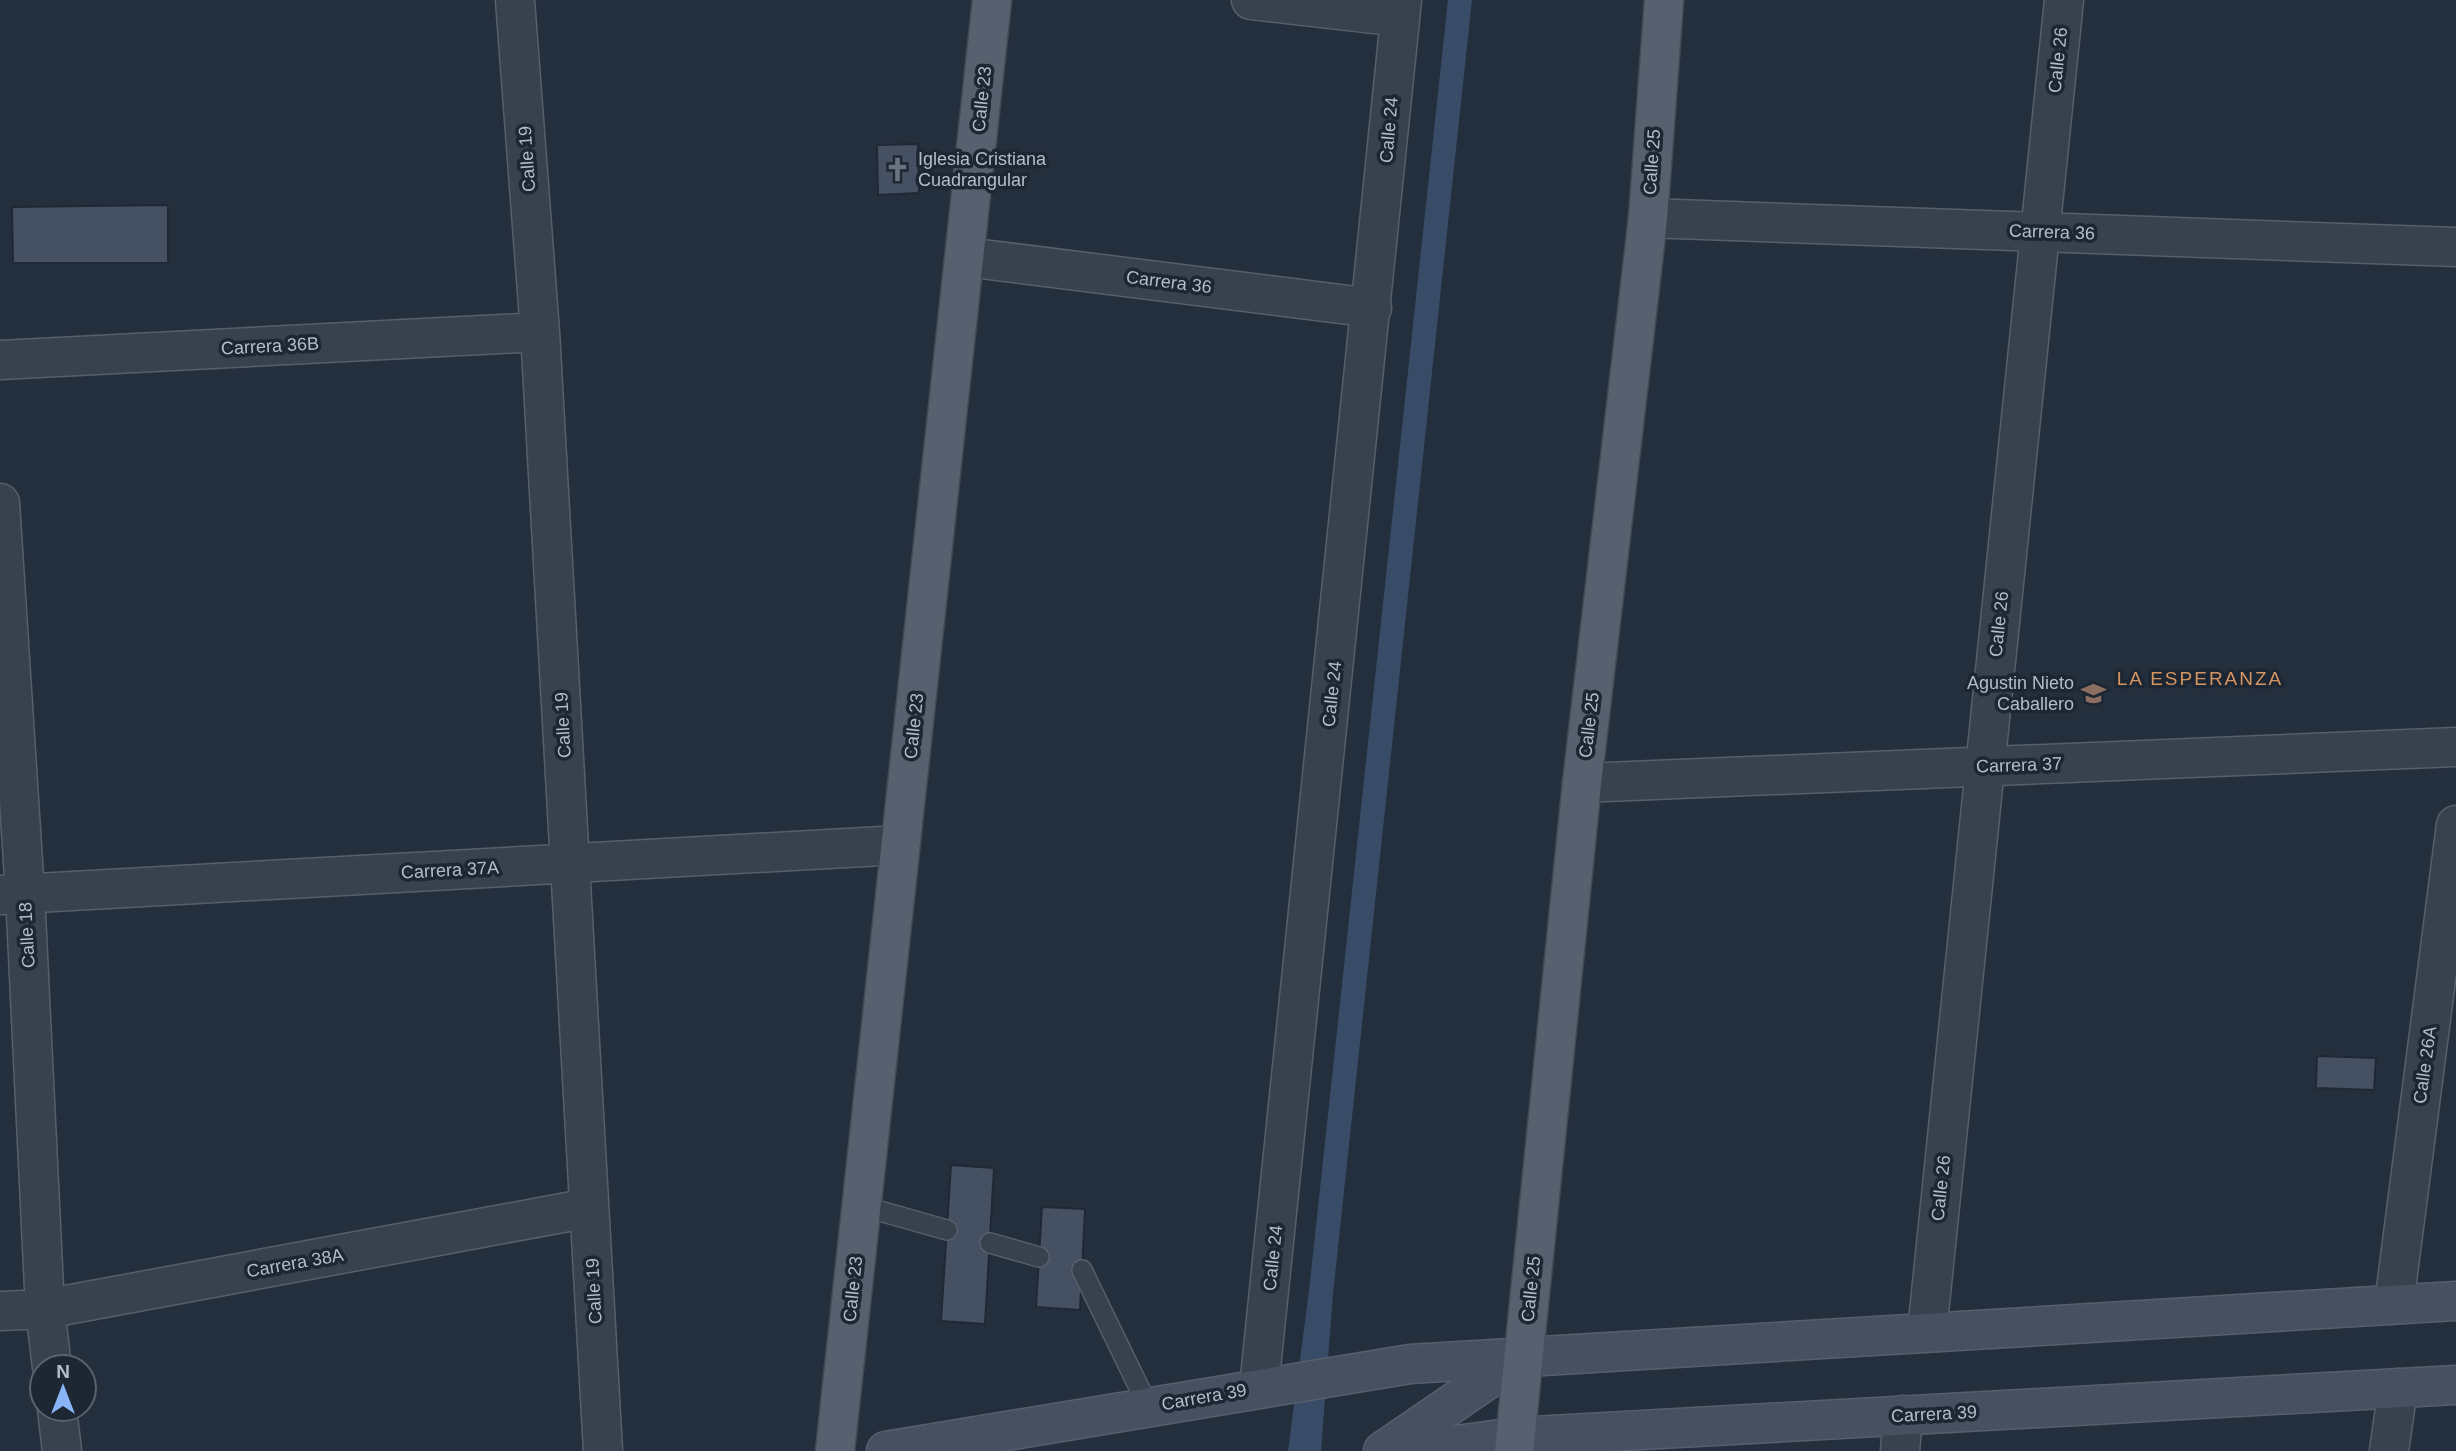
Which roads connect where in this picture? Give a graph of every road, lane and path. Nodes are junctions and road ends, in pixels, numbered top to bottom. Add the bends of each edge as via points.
1 (515, 0) edge
2 (992, 0) edge
3 (1251, 0) edge
4 (1664, 0) edge
5 (2064, 0) edge
6 (1401, 8) edge
7 (1648, 218) junction
8 (2040, 232) junction
9 (2456, 247) edge
10 (966, 257) junction
11 (1372, 308) junction
12 (540, 332) junction
13 (0, 360) edge
14 (0, 503) edge
15 (2456, 747) edge
16 (1984, 766) junction
17 (1582, 783) junction
18 (2456, 825) edge
19 (900, 845) junction
20 (571, 863) junction
21 (12, 894) edge
22 (2450, 925) edge
23 (862, 1206) junction
24 (589, 1208) junction
25 (947, 1230) dead end
26 (990, 1243) dead end
27 (1039, 1257) dead end
28 (1082, 1270) dead end
29 (2456, 1301) edge
30 (2394, 1304) junction
31 (45, 1309) junction
32 (0, 1311) edge
33 (1927, 1332) junction
34 (50, 1353) edge
35 (1524, 1355) junction
36 (1269, 1385) junction
37 (2456, 1385) edge
38 (2398, 1388) junction
39 (1148, 1406) junction
40 (59, 1423) edge
41 (1901, 1433) edge
42 (1418, 1443) edge
43 (1514, 1444) edge
44 (62, 1451) edge
45 (603, 1451) edge
46 (835, 1451) edge
47 (886, 1451) edge
48 (1383, 1451) edge
49 (2389, 1451) edge

1 - 12 street, Calle 19
2 - 10 main road, Calle 23
3 - 6 street
4 - 7 main road, Calle 25
5 - 8 street, Calle 26
6 - 11 street, Calle 24
7 - 8 street, Carrera 36
7 - 17 main road, Calle 25
8 - 9 street, Carrera 36
8 - 16 street, Calle 26
10 - 11 street, Carrera 36
10 - 19 main road, Calle 23
11 - 36 street, Calle 24
12 - 13 street, Carrera 36B
12 - 20 street, Calle 19
14 - 21 street, Calle 18
15 - 16 street, Carrera 37
16 - 17 street, Carrera 37
16 - 33 street, Calle 26
17 - 35 main road, Calle 25
18 - 22 street, Calle 26A
19 - 20 street, Carrera 37A
19 - 23 main road, Calle 23
20 - 21 street, Carrera 37A
20 - 24 street, Calle 19
21 - 31 street, Calle 18
22 - 30 street, Calle 26A
23 - 25 lane
23 - 46 main road, Calle 23
24 - 31 street, Carrera 38A
24 - 45 street, Calle 19
26 - 27 lane
28 - 39 lane
29 - 30 main road, Carrera 39
30 - 33 main road, Carrera 39
31 - 32 street, Carrera 38A
31 - 34 street, Calle 18
33 - 35 main road, Carrera 39
35 - 36 main road, Carrera 39 via 1410,1364
35 - 42 main road, Carrera 39
35 - 43 main road, Calle 25
36 - 39 main road, Carrera 39
37 - 38 main road, Carrera 39
38 - 41 main road, Carrera 39
38 - 49 street
39 - 47 main road, Carrera 39
40 - 44 street
41 - 43 main road, Carrera 39
42 - 43 main road, Carrera 39
42 - 48 main road, Carrera 39

